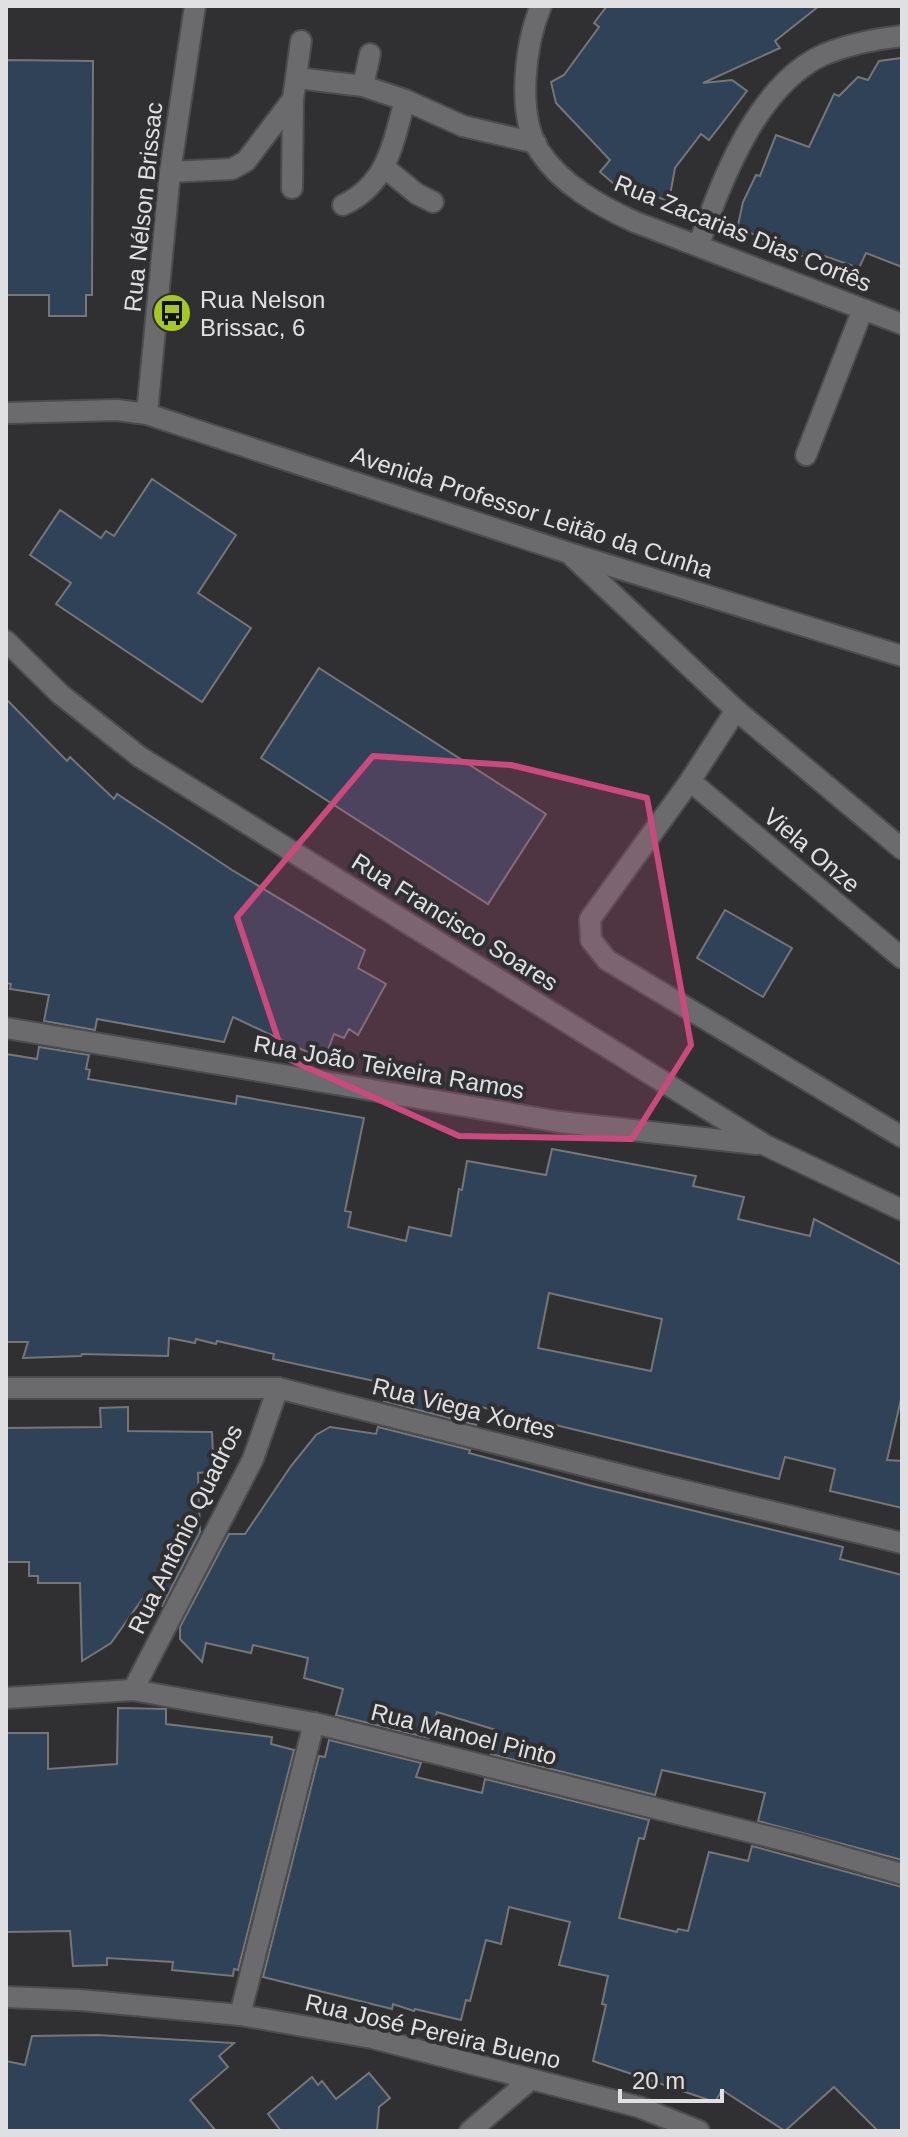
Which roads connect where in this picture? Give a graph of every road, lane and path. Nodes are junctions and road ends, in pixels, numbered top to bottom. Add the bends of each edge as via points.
1 (195, 6) edge
2 (541, 6) edge
3 (902, 36) edge
4 (301, 41) dead end
5 (370, 54) dead end
6 (297, 78) junction
7 (363, 86) junction
8 (293, 99) junction
9 (405, 100) junction
10 (536, 143) junction
11 (385, 168) junction
12 (170, 172) junction
13 (292, 188) dead end
14 (433, 202) dead end
15 (343, 205) dead end
16 (699, 244) junction
17 (863, 309) junction
18 (902, 324) edge
19 (6, 413) edge
20 (147, 414) junction
21 (806, 455) dead end
22 (569, 553) junction
23 (6, 641) edge
24 (902, 656) edge
25 (736, 710) junction
26 (690, 781) junction
27 (902, 849) edge
28 (902, 958) edge
29 (6, 1028) edge
30 (902, 1137) edge
31 (765, 1145) junction
32 (902, 1210) edge
33 (6, 1388) edge
34 (278, 1388) junction
35 (902, 1543) edge
36 (133, 1690) junction
37 (6, 1698) edge
38 (314, 1723) junction
39 (902, 1874) edge
40 (6, 1997) edge
41 (240, 2015) junction
42 (530, 2080) junction
43 (470, 2131) edge
44 (699, 2131) edge

1 - 12 street, Rua Nélson Brissac
2 - 10 street, Rua Zacarias Dias Cortês via 526,75
3 - 16 street via 854,43 821,56 773,96 739,147
4 - 6 street
5 - 7 street
6 - 7 street
6 - 8 street
7 - 9 street
8 - 12 street via 240,166
8 - 13 street
9 - 10 street via 463,126
9 - 11 street
10 - 16 street, Rua Zacarias Dias Cortês via 561,175 603,207
11 - 14 street
11 - 15 street via 363,195
12 - 20 street, Rua Nélson Brissac
16 - 17 street, Rua Zacarias Dias Cortês
17 - 18 street, Rua Zacarias Dias Cortês
17 - 21 street
19 - 20 street, Avenida Professor Leitão da Cunha
20 - 22 street, Avenida Professor Leitão da Cunha
22 - 24 street, Avenida Professor Leitão da Cunha
22 - 25 street
23 - 31 street, Rua Francisco Soares via 60,694 140,757
25 - 26 street
25 - 27 street
26 - 28 street, Viela Onze
26 - 30 street via 590,919 595,949
29 - 31 street, Rua João Teixeira Ramos via 560,1122
31 - 32 street, Rua Francisco Soares
33 - 34 street, Rua Viega Xortes
34 - 35 street, Rua Viega Xortes
34 - 36 street, Rua Antônio Quadros via 253,1459
36 - 37 street, Rua Manoel Pinto
36 - 38 street, Rua Manoel Pinto
38 - 39 street, Rua Manoel Pinto
38 - 41 street
40 - 41 street, Rua José Pereira Bueno
41 - 42 street, Rua José Pereira Bueno via 372,2038
42 - 43 street
42 - 44 street, Rua José Pereira Bueno via 639,2107

